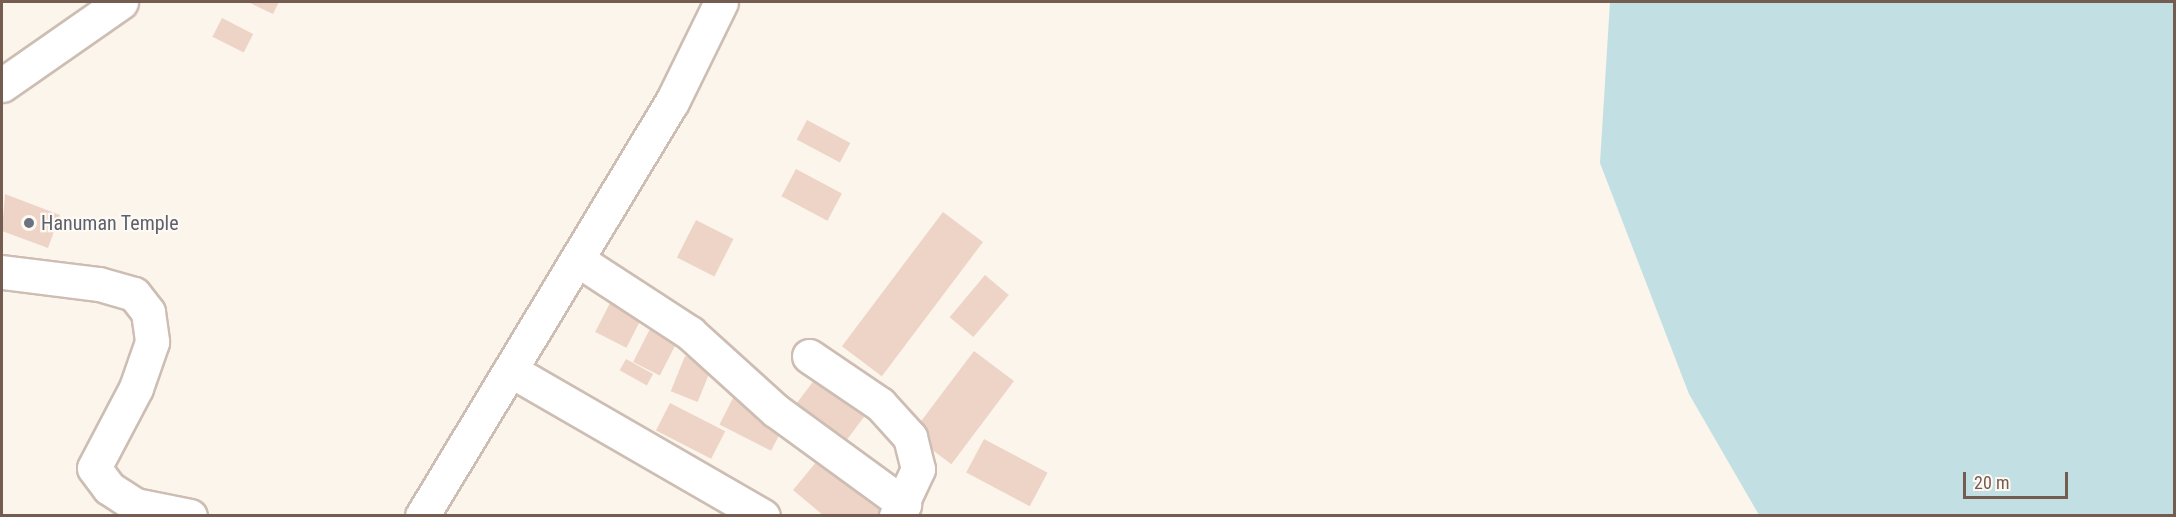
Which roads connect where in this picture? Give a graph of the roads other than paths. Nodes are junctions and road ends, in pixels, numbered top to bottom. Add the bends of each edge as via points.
1 (121, 2) edge
2 (721, 2) edge
3 (2, 85) edge
4 (578, 260) junction
5 (2, 272) edge
6 (808, 356) dead end
7 (510, 370) junction
8 (900, 510) edge
9 (190, 516) edge
10 (422, 516) edge
11 (763, 516) edge

1 - 3 street
2 - 4 street via 672,102
4 - 7 street
4 - 8 street via 690,333 775,410
5 - 9 street via 99,284 134,294 148,312 152,342 136,388 94,468 109,488 135,505
6 - 8 street via 880,405 910,437 918,469
7 - 10 street
7 - 11 street

